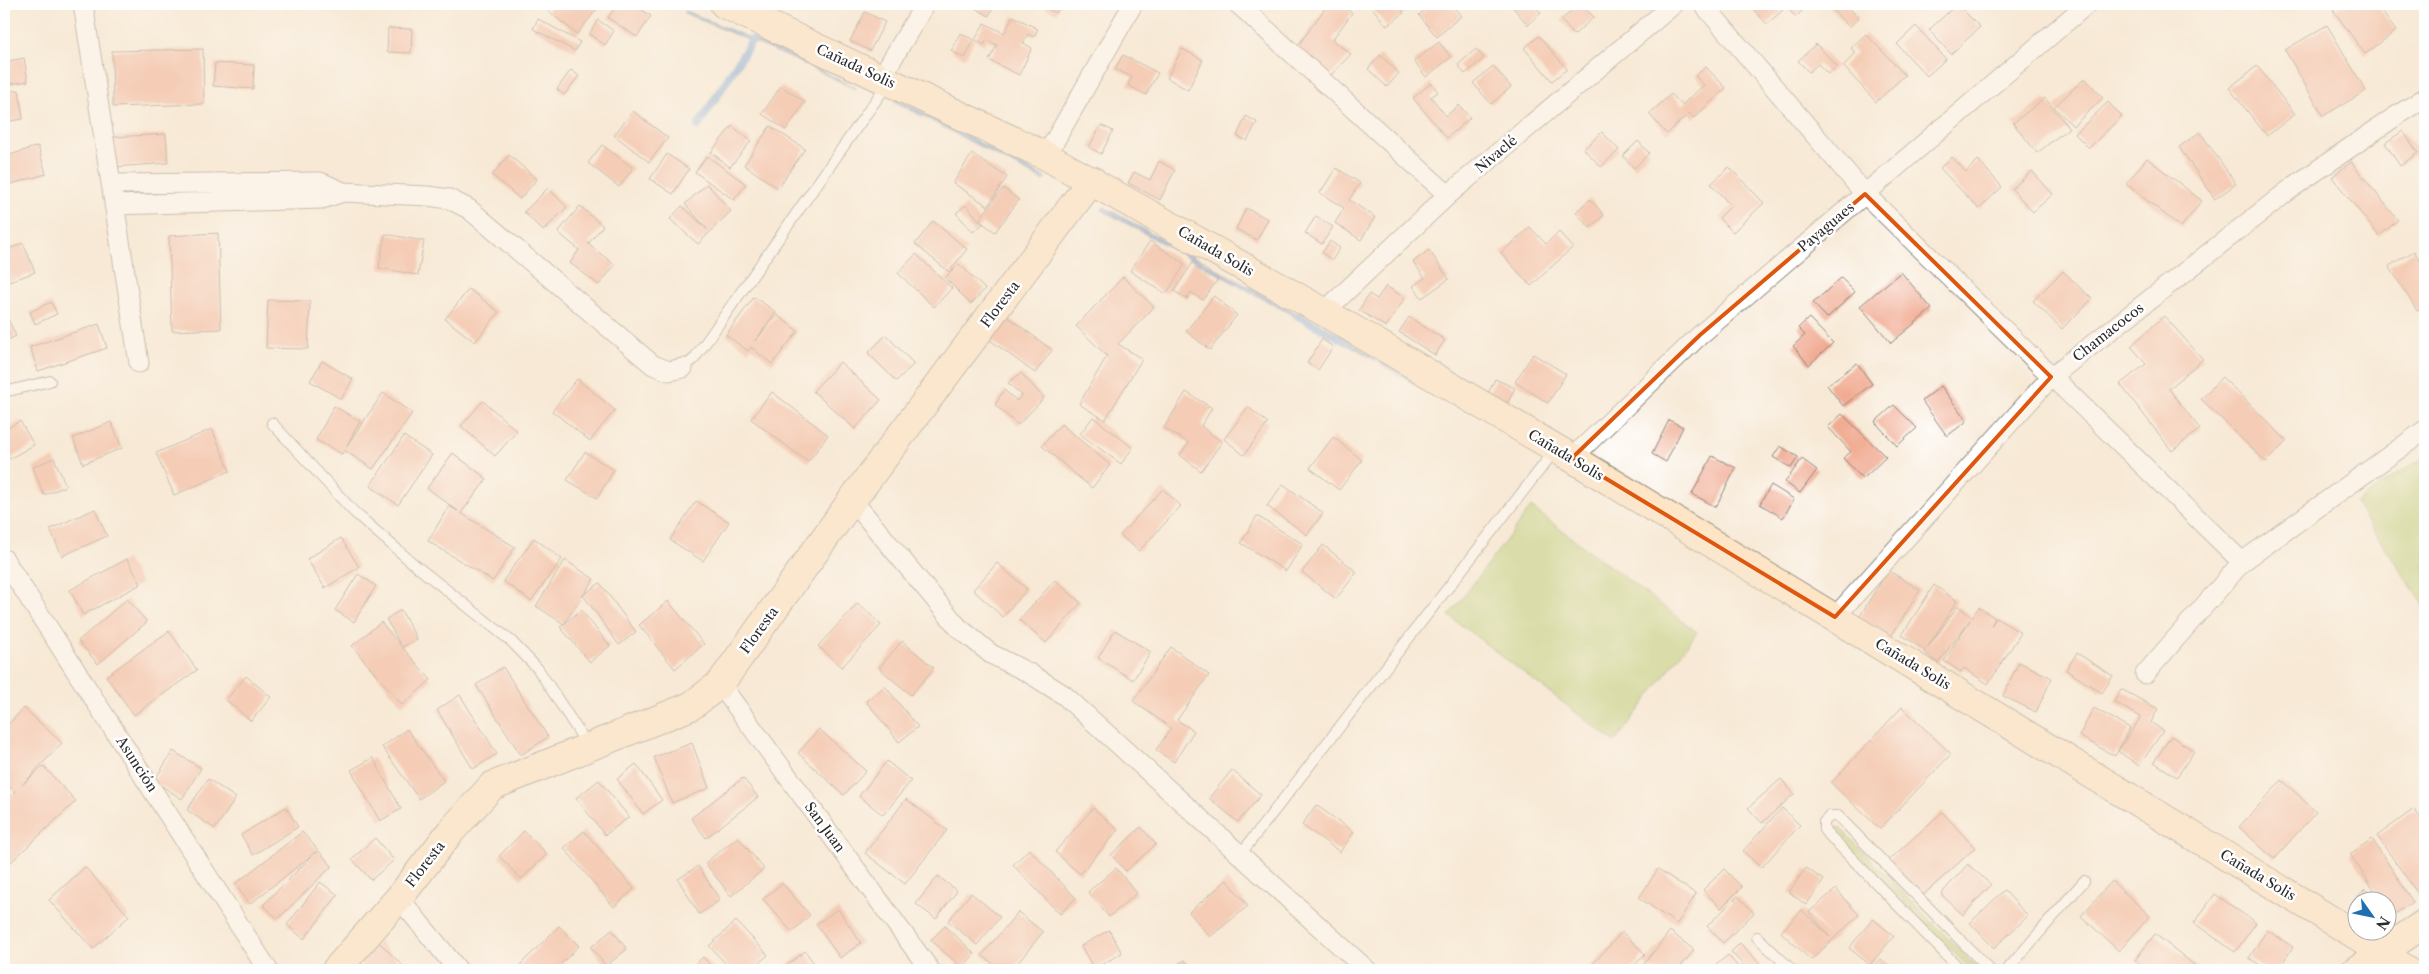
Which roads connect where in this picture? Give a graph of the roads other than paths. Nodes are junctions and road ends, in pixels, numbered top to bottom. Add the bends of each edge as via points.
1 (83, 4) edge
2 (724, 4) edge
3 (924, 4) edge
4 (1132, 4) edge
5 (1238, 4) edge
6 (1674, 4) edge
7 (1703, 4) edge
8 (2087, 4) edge
9 (885, 80) junction
10 (2425, 98) edge
11 (1046, 156) junction
12 (1092, 180) junction
13 (111, 184) junction
14 (343, 192) junction
15 (1865, 194) junction
16 (1448, 195) junction
17 (114, 205) junction
18 (1324, 312) junction
19 (139, 363) dead end
20 (683, 368) joint
21 (2051, 377) junction
22 (50, 381) dead end
23 (4, 392) edge
24 (272, 423) dead end
25 (2425, 430) edge
26 (1564, 453) junction
27 (852, 500) junction
28 (4, 559) edge
29 (2242, 562) junction
30 (1835, 617) junction
31 (2145, 674) dead end
32 (720, 684) junction
33 (588, 746) junction
34 (1239, 856) junction
35 (2084, 880) dead end
36 (399, 898) junction
37 (2425, 923) edge
38 (1757, 937) dead end
39 (2382, 951) junction
40 (2425, 957) edge
41 (922, 967) edge
42 (1363, 969) edge
43 (268, 970) edge
44 (336, 970) edge
45 (458, 970) edge
46 (1792, 970) edge
47 (1961, 970) edge
48 (1990, 970) edge
49 (2007, 970) edge
50 (2356, 970) edge
51 (2406, 970) edge

1 - 13 street
2 - 9 street, Cañada Solis
3 - 9 street
4 - 11 street
5 - 16 street
6 - 16 street, Nivaclé
7 - 15 street
8 - 15 street, Payaguaes
9 - 11 street, Cañada Solis
9 - 20 lane via 694,360
10 - 21 street, Chamacocos via 2293,187
11 - 12 street, Cañada Solis
12 - 18 street, Cañada Solis
12 - 27 street, Floresta
13 - 14 street via 320,182
13 - 17 street
14 - 17 street via 322,199
14 - 20 street via 428,196 456,202 469,209 653,364 669,371
15 - 21 street
15 - 26 street, Payaguaes
16 - 18 street, Nivaclé
17 - 19 street
18 - 26 street, Cañada Solis
21 - 29 street
21 - 30 street, Chamacocos
22 - 23 lane
24 - 33 lane via 354,512 414,565 511,641 538,669
25 - 29 street
26 - 30 street, Cañada Solis
26 - 34 lane
27 - 32 street, Floresta
27 - 34 street via 958,627 990,654 1064,695
28 - 43 street, Asunción
29 - 31 street
30 - 39 street, Cañada Solis
32 - 33 street, Floresta via 691,706
32 - 41 street, San Juan
33 - 36 street, Floresta via 492,786 451,831
34 - 42 street
35 - 49 lane
36 - 44 street, Floresta
36 - 45 street
37 - 39 street
38 - 46 lane
39 - 50 street
39 - 51 street, Cañada Solis
40 - 51 street
47 - 48 lane via 1824,830 1824,822 1830,816 1838,816

